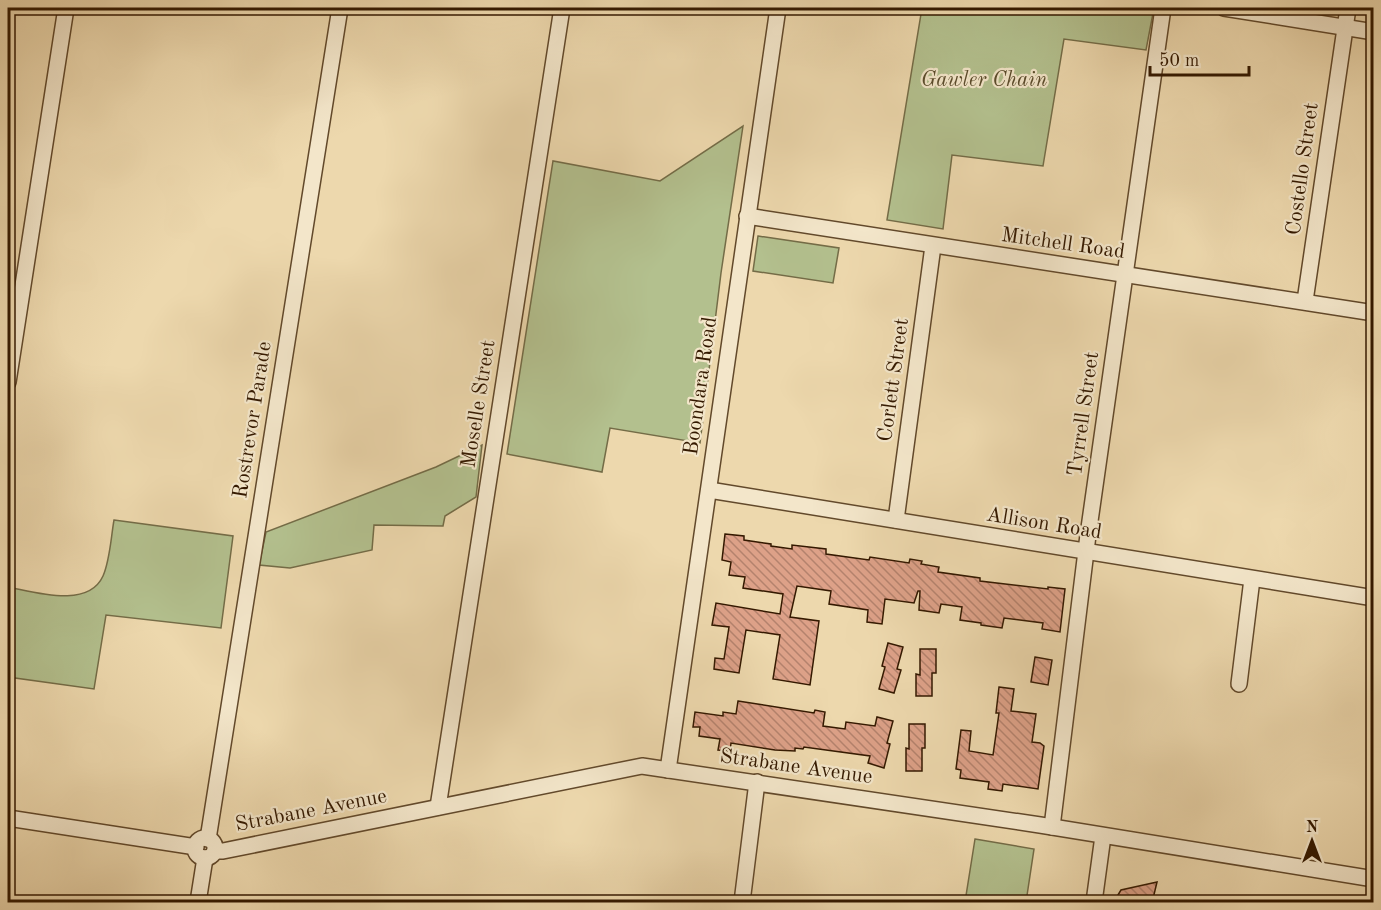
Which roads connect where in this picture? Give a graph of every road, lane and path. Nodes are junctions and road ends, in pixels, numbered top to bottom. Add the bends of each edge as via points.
1 (66, 8) edge
2 (339, 8) edge
3 (562, 8) edge
4 (778, 8) edge
5 (1163, 8) edge
6 (1224, 8) edge
7 (1348, 8) edge
8 (1344, 28) junction
9 (1374, 32) edge
10 (747, 216) junction
11 (933, 246) junction
12 (1125, 275) junction
13 (1305, 301) junction
14 (1374, 313) edge
15 (8, 382) edge
16 (709, 490) junction
17 (896, 520) junction
18 (1086, 552) junction
19 (1252, 579) junction
20 (1374, 598) edge
21 (1239, 684) dead end
22 (668, 770) junction
23 (757, 782) junction
24 (438, 807) junction
25 (8, 818) edge
26 (1052, 827) junction
27 (1103, 836) junction
28 (206, 849) junction
29 (1374, 879) edge
30 (198, 903) edge
31 (742, 903) edge
32 (1094, 903) edge

1 - 15 street
2 - 28 street, Rostrevor Parade
3 - 24 street, Moselle Street
4 - 10 street, Boondara Road
5 - 12 street, Tyrrell Street
6 - 8 street
7 - 8 street, Costello Street
8 - 9 street
8 - 13 street, Costello Street
10 - 11 street, Mitchell Road
10 - 16 street, Boondara Road
11 - 12 street, Mitchell Road
11 - 17 street, Corlett Street
12 - 13 street, Mitchell Road
12 - 18 street, Tyrrell Street
13 - 14 street, Mitchell Road
16 - 17 street, Allison Road
16 - 22 street, Boondara Road
17 - 18 street, Allison Road
18 - 19 street, Allison Road
18 - 26 street, Tyrrell Street
19 - 20 street, Allison Road
19 - 21 street
22 - 23 street, Strabane Avenue
22 - 24 street, Strabane Avenue via 642,766
23 - 26 street, Strabane Avenue
23 - 31 street
24 - 28 street, Strabane Avenue via 223,850
25 - 28 street, Strabane Avenue
26 - 27 street, Strabane Avenue
27 - 29 street, Strabane Avenue
27 - 32 street
28 - 30 street, Rostrevor Parade

